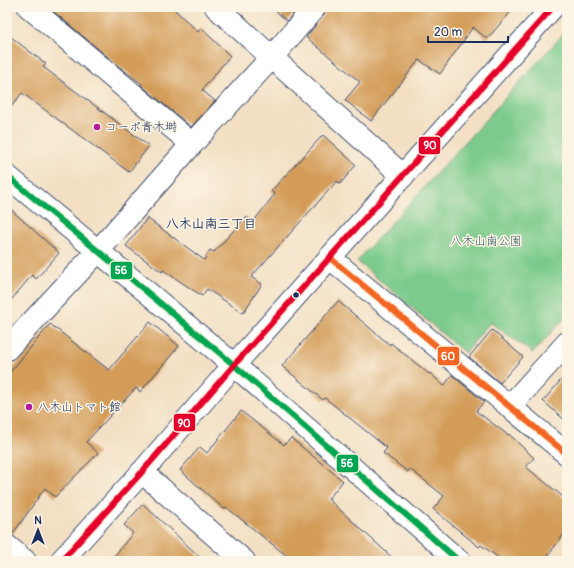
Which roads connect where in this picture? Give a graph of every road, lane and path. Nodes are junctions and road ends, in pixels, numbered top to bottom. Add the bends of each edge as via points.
1 (29, 7) edge
2 (216, 7) edge
3 (314, 7) edge
4 (553, 7) edge
5 (272, 57) junction
6 (192, 144) junction
7 (7, 176) edge
8 (403, 176) junction
9 (98, 251) junction
10 (330, 258) junction
11 (567, 343) edge
12 (7, 349) edge
13 (234, 365) junction
14 (510, 406) junction
15 (567, 454) edge
16 (142, 472) junction
17 (7, 546) edge
18 (25, 561) edge
19 (61, 561) edge
20 (244, 561) edge
21 (459, 561) edge

1 - 6 street
2 - 5 street
3 - 5 street
4 - 8 street
5 - 6 street
5 - 8 street
6 - 9 street
7 - 9 street
8 - 10 street
9 - 12 street
9 - 13 street
10 - 13 street
10 - 14 street
11 - 14 street
13 - 16 street
13 - 21 street
14 - 15 street
16 - 19 street
16 - 20 street
17 - 18 street

